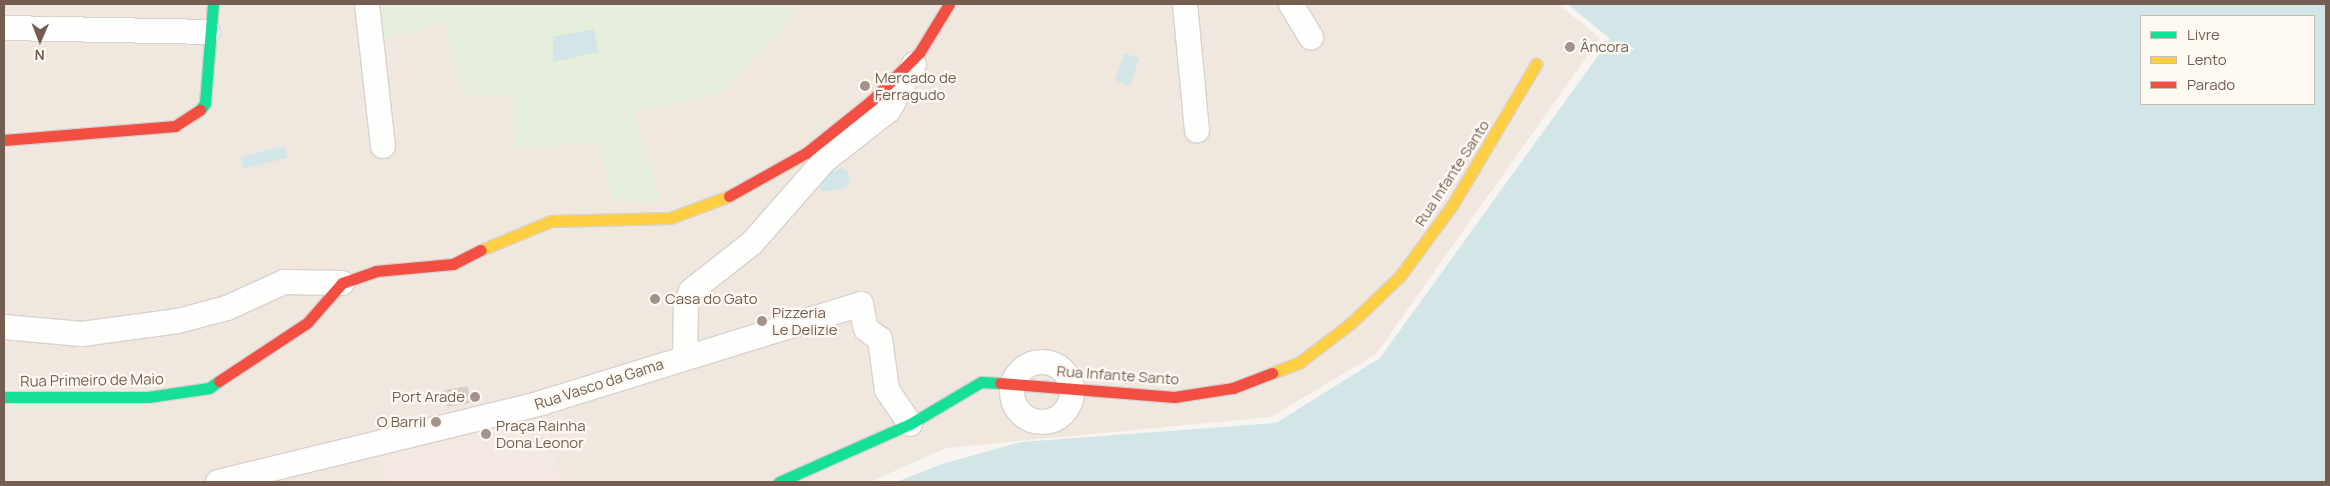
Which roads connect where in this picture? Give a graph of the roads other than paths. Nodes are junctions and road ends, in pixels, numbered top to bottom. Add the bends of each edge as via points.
1 (213, 4) edge
2 (367, 4) edge
3 (949, 4) edge
4 (1186, 4) edge
5 (1291, 4) edge
6 (4, 28) edge
7 (208, 32) junction
8 (1311, 37) dead end
9 (920, 53) junction
10 (1536, 64) dead end
11 (1197, 130) dead end
12 (4, 140) edge
13 (383, 146) dead end
14 (342, 283) junction
15 (4, 327) edge
16 (685, 356) junction
17 (1013, 383) junction
18 (1072, 387) junction
19 (4, 397) edge
20 (910, 424) junction
21 (218, 482) edge
22 (780, 482) edge

1 - 7 street
2 - 13 street
3 - 9 street, Rua Primeiro de Maio
4 - 11 street
5 - 8 street
6 - 7 street
7 - 12 street via 205,103 194,118 176,126
9 - 14 street, Rua Primeiro de Maio via 871,101 806,153 732,195 670,218 551,221 507,236 453,264 376,271
9 - 16 street via 889,110 825,160 752,243 691,291 686,303
10 - 18 street, Rua Infante Santo via 1453,204 1400,276 1351,323 1300,362 1233,388 1174,397
14 - 15 street via 284,282 227,308 178,321 82,334
14 - 19 street, Rua Primeiro de Maio via 307,323 209,388 148,397
16 - 20 street, Rua Vasco da Gama via 861,304 866,329 880,339 887,390
16 - 21 street, Rua Vasco da Gama via 541,404
17 - 18 street via 1029,365 1047,362 1064,371
17 - 18 street via 1016,405 1037,421 1063,413
17 - 20 street via 981,382
20 - 22 street

